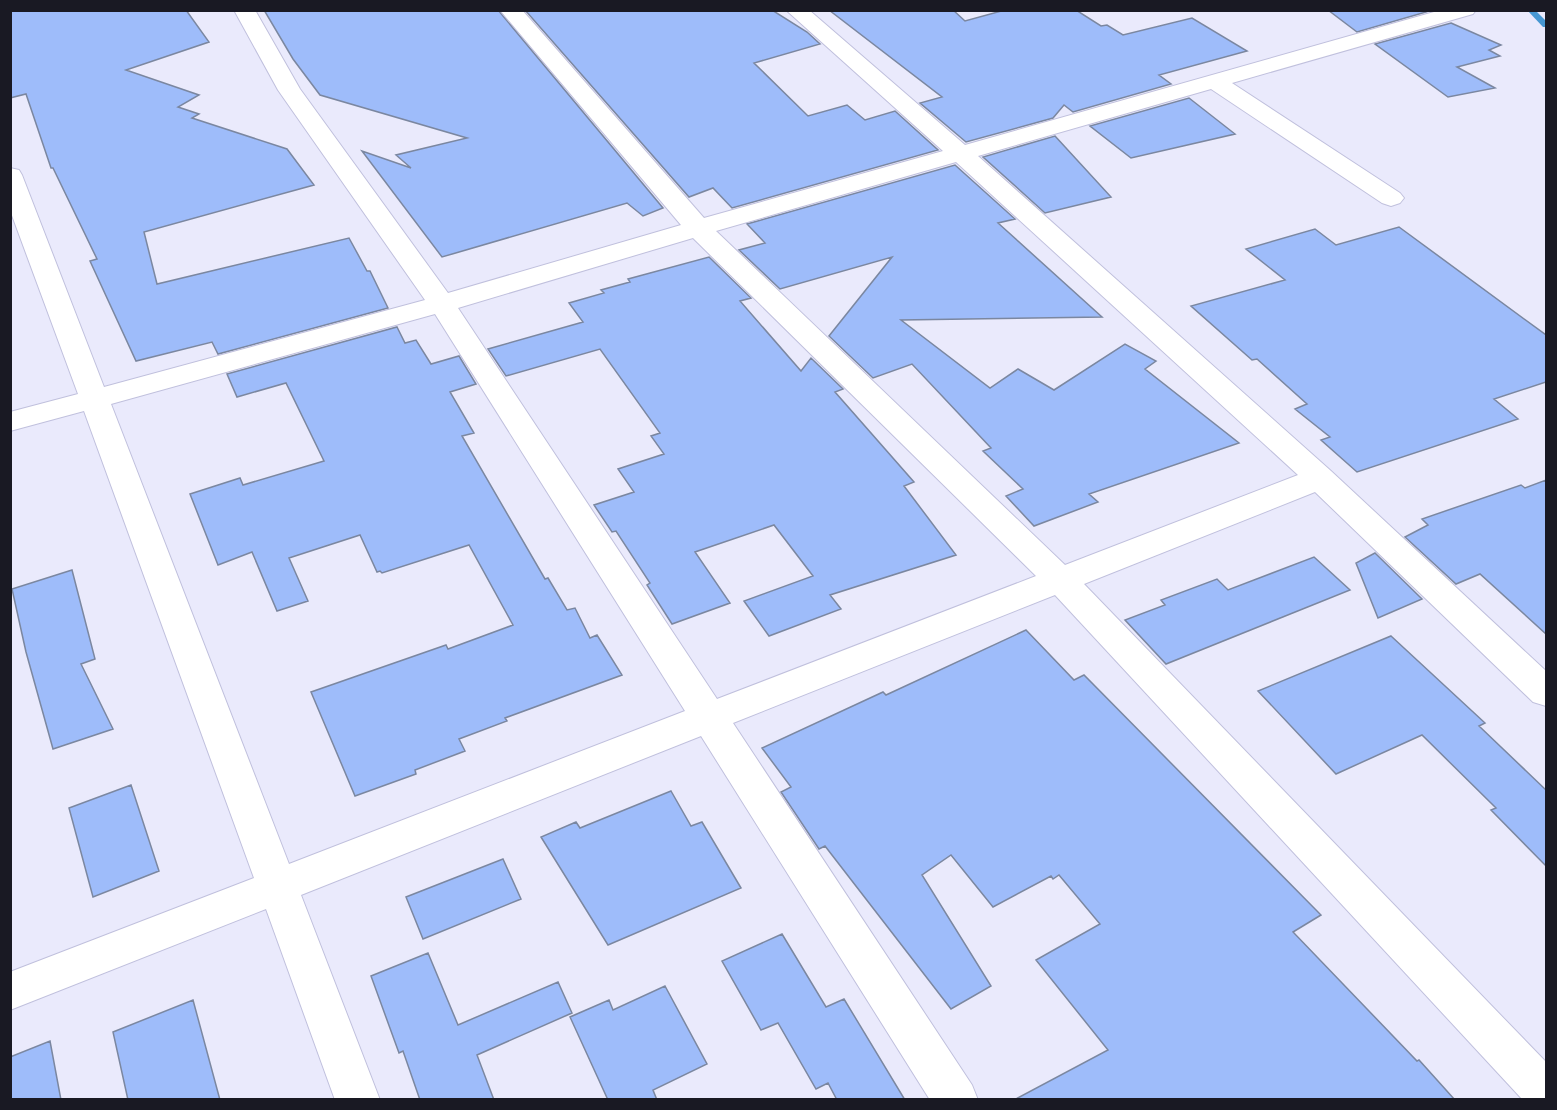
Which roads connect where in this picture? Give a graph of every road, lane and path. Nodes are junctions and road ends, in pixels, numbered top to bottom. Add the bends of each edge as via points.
1 (244, 10) edge
2 (510, 10) edge
3 (796, 10) edge
4 (1466, 10) edge
5 (1215, 82) junction
6 (960, 153) junction
7 (10, 174) edge
8 (1391, 198) dead end
9 (698, 228) junction
10 (442, 303) junction
11 (95, 399) junction
12 (10, 422) edge
13 (1320, 478) junction
14 (1060, 580) junction
15 (1546, 692) edge
16 (711, 717) junction
17 (279, 887) junction
18 (10, 990) edge
19 (1538, 1084) dead end
20 (358, 1100) edge
21 (956, 1100) edge

1 - 10 street via 289,90
2 - 9 street
3 - 6 street
4 - 5 street
5 - 6 street
5 - 8 street
6 - 9 street
6 - 13 street
7 - 11 street
9 - 10 street
9 - 14 street
10 - 11 street
10 - 16 street
11 - 12 street
11 - 17 street
13 - 14 street
13 - 15 street
14 - 16 street
14 - 19 street
16 - 17 street
16 - 21 street
17 - 18 street
17 - 20 street

